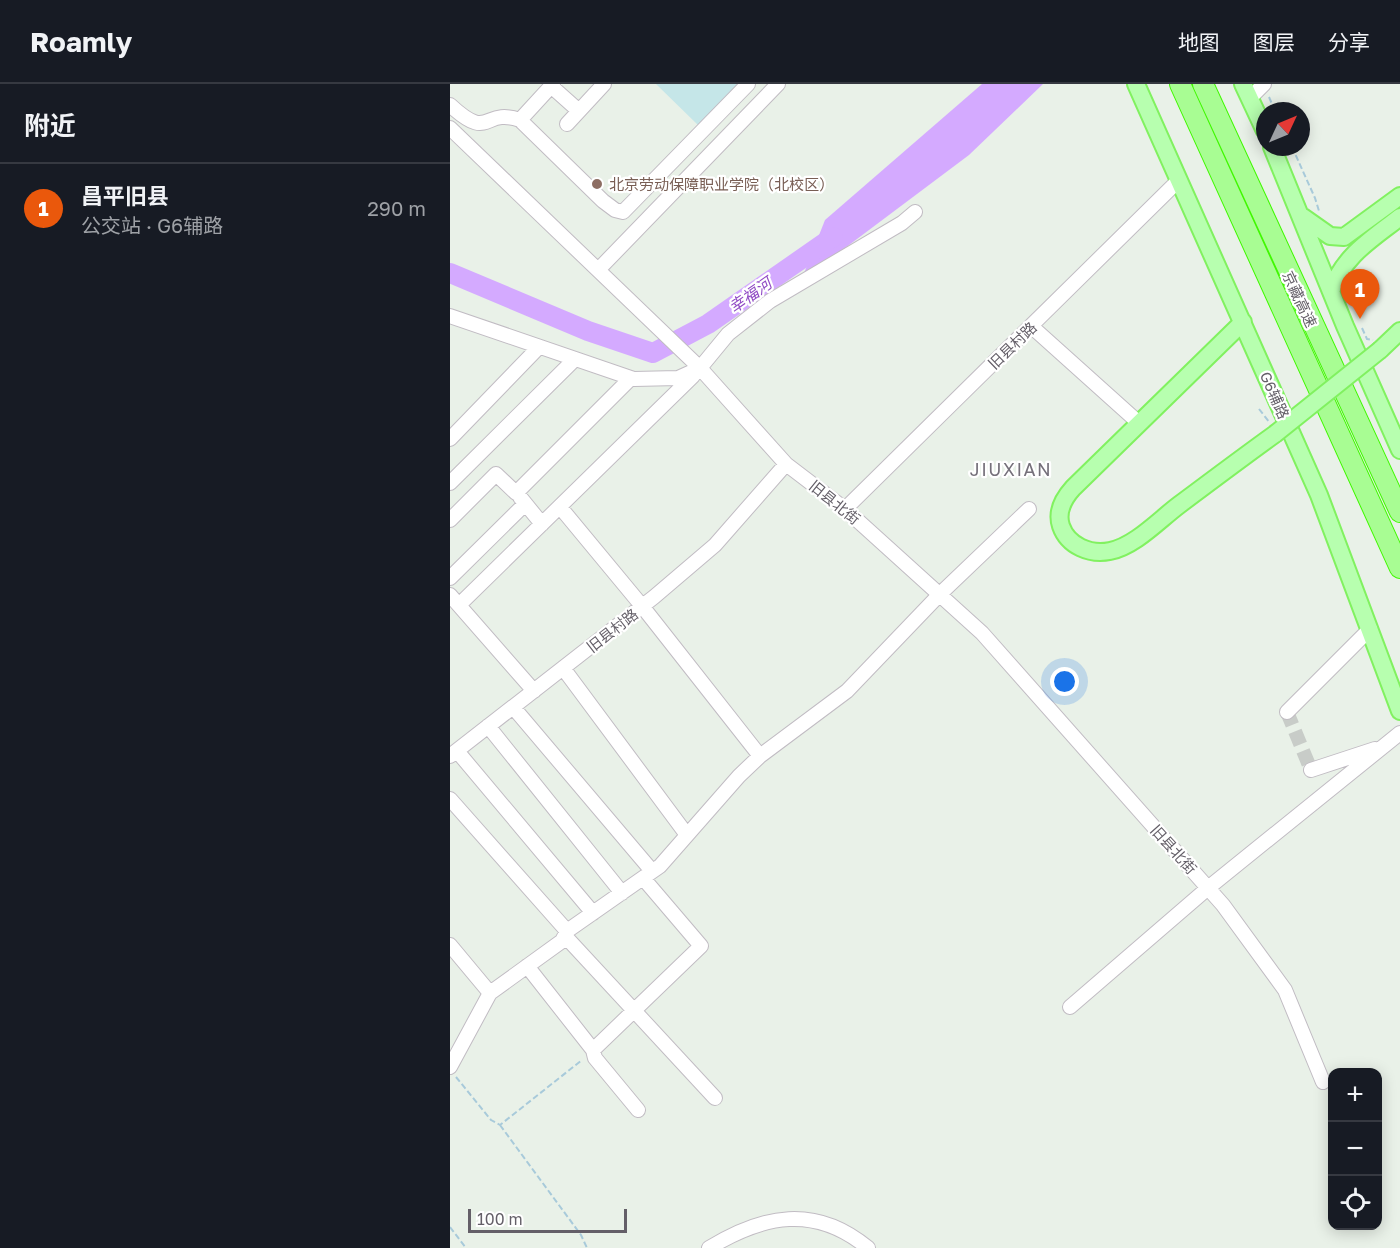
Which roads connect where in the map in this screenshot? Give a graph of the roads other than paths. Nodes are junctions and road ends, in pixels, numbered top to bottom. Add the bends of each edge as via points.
1 (604, 84) edge
2 (748, 84) edge
3 (1136, 84) edge
4 (1180, 84) edge
5 (1203, 84) edge
6 (1264, 84) edge
7 (552, 85) edge
8 (771, 86) edge
9 (1246, 91) edge
10 (450, 105) edge
11 (579, 111) junction
12 (1256, 112) edge
13 (520, 120) junction
14 (567, 124) dead end
15 (450, 128) edge
16 (1276, 156) edge
17 (1179, 180) junction
18 (1400, 196) edge
19 (915, 212) dead end
20 (1301, 215) junction
21 (1400, 217) edge
22 (598, 270) junction
23 (1331, 291) junction
24 (450, 316) edge
25 (1242, 322) junction
26 (1032, 326) junction
27 (1400, 331) edge
28 (539, 347) junction
29 (575, 359) junction
30 (700, 368) junction
31 (631, 378) junction
32 (1139, 423) junction
33 (450, 439) edge
34 (1400, 450) edge
35 (786, 464) junction
36 (450, 483) edge
37 (521, 499) junction
38 (560, 507) junction
39 (1029, 508) dead end
40 (845, 509) junction
41 (1400, 512) edge
42 (450, 520) edge
43 (542, 524) junction
44 (1400, 568) edge
45 (450, 578) edge
46 (940, 594) junction
47 (454, 600) edge
48 (642, 606) junction
49 (1370, 629) junction
50 (562, 668) junction
51 (534, 691) junction
52 (513, 707) junction
53 (1400, 711) edge
54 (1287, 712) dead end
55 (488, 726) junction
56 (1400, 733) edge
57 (1382, 746) junction
58 (453, 753) edge
59 (760, 756) junction
60 (1311, 770) dead end
61 (450, 798) edge
62 (687, 835) junction
63 (648, 874) junction
64 (1208, 888) junction
65 (622, 893) junction
66 (593, 913) junction
67 (566, 934) junction
68 (450, 945) edge
69 (527, 966) junction
70 (490, 993) junction
71 (1070, 1007) dead end
72 (635, 1012) junction
73 (593, 1050) junction
74 (450, 1069) edge
75 (1323, 1082) dead end
76 (716, 1098) dead end
77 (638, 1110) dead end
78 (709, 1248) edge
79 (868, 1248) edge

1 - 11 street
2 - 13 street via 622,212 603,201
3 - 17 main road, G6辅路
4 - 44 highway
5 - 41 highway, 京藏高速
6 - 9 street
7 - 11 street
7 - 13 street
8 - 22 street
9 - 12 main road
10 - 13 street via 474,123 483,124 501,116
11 - 14 street
15 - 22 street, 旧县北街
16 - 20 main road
17 - 25 main road, G6辅路
17 - 26 street, 旧县村路
18 - 20 main road via 1344,237 1330,236
19 - 30 street via 750,314
20 - 23 main road
21 - 23 main road via 1349,258
22 - 30 street, 旧县北街
23 - 34 main road
24 - 28 street
25 - 32 main road
25 - 49 main road, G6辅路 via 1319,495
26 - 32 street
26 - 40 street, 旧县村路
27 - 32 main road, bridge via 1126,544 1097,553 1082,549 1061,526 1064,499
28 - 29 street
28 - 33 street
29 - 31 street
29 - 36 street
30 - 31 street via 678,378
30 - 35 street, 旧县北街
30 - 38 street
31 - 37 street
35 - 40 street, 旧县北街
35 - 48 street, 旧县村路 via 715,545
37 - 42 street via 496,474
37 - 43 street
37 - 45 street
38 - 43 street
38 - 48 street
39 - 46 street
40 - 46 street, 旧县北街
43 - 47 street
46 - 59 street via 847,691
46 - 64 street, 旧县北街 via 982,633
47 - 51 street
48 - 50 street, 旧县村路
48 - 59 street
49 - 53 main road, G6辅路
49 - 54 street
50 - 51 street, 旧县村路
50 - 62 street
51 - 52 street, 旧县村路
52 - 55 street, 旧县村路
52 - 63 street
55 - 58 street, 旧县村路
55 - 65 street
56 - 57 street
57 - 60 street
57 - 64 street
58 - 66 street
59 - 62 street
61 - 67 street
62 - 63 street
63 - 65 street
63 - 72 street via 701,946
64 - 71 street
64 - 75 street, 旧县北街 via 1285,990
65 - 66 street
66 - 67 street
67 - 69 street
67 - 72 street
68 - 70 street
69 - 70 street
69 - 73 street
70 - 74 street
72 - 73 street
72 - 76 street
73 - 77 street via 595,1058
78 - 79 street via 740,1230 774,1219 797,1218 817,1220

